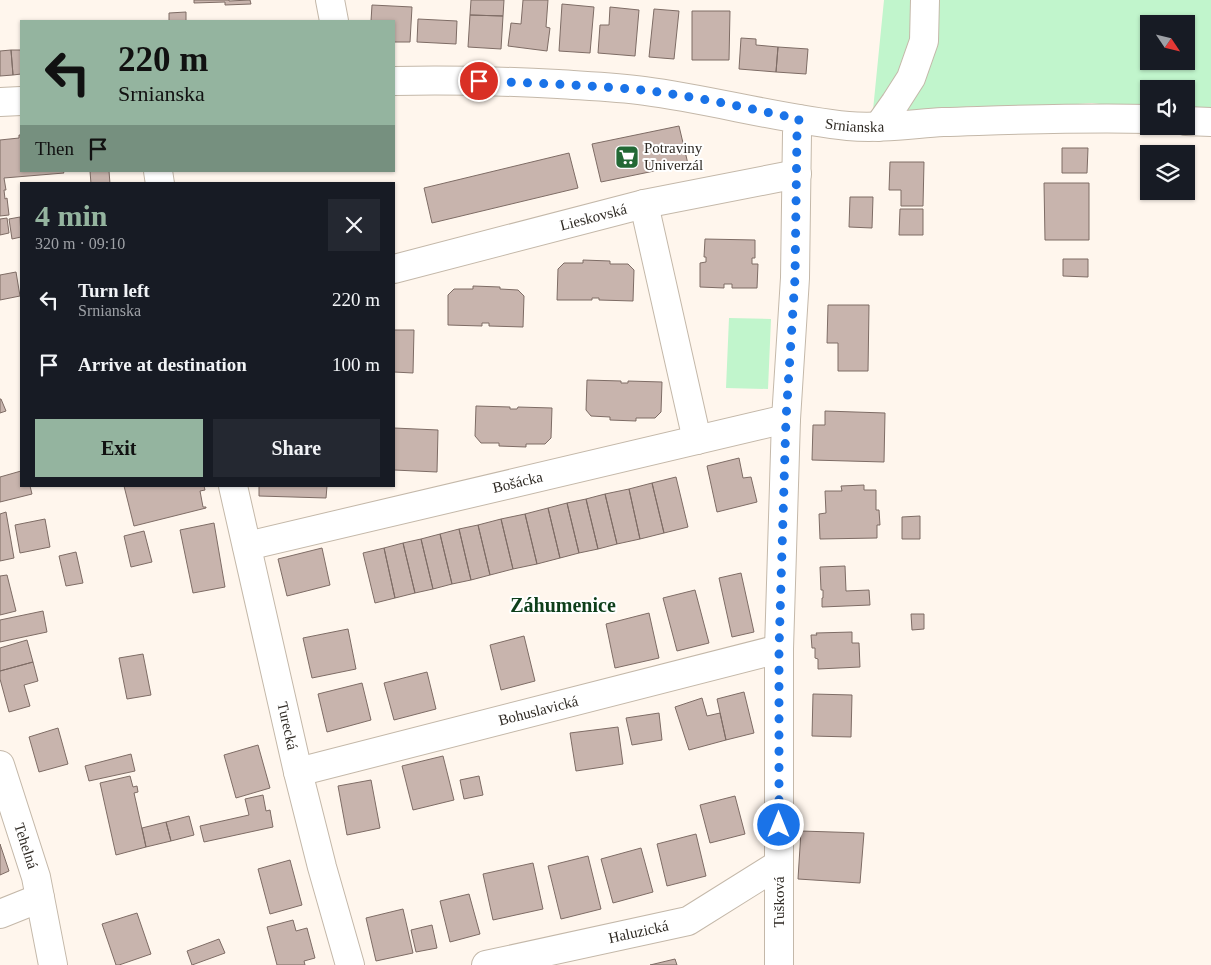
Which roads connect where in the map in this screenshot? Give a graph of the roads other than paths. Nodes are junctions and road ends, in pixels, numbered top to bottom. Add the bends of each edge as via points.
1 (330, 0) edge
2 (925, 0) edge
3 (334, 20) edge
4 (395, 81) edge
5 (20, 101) edge
6 (0, 102) edge
7 (799, 119) junction
8 (1140, 119) edge
9 (1195, 121) edge
10 (1211, 122) edge
11 (878, 127) junction
12 (797, 174) junction
13 (644, 204) junction
14 (395, 269) edge
15 (786, 419) junction
16 (696, 440) junction
17 (233, 487) edge
18 (247, 546) junction
19 (779, 649) junction
20 (0, 765) edge
21 (298, 772) junction
22 (779, 864) junction
23 (40, 898) junction
24 (0, 914) edge
25 (53, 965) edge
26 (350, 965) edge
27 (486, 965) edge
28 (779, 965) edge

1 - 3 street
2 - 11 street via 924,41 911,78
4 - 7 street, Srnianska via 531,83 644,90
5 - 6 street
7 - 11 street, Srnianska
7 - 12 street, Tušková
8 - 11 street, Srnianska via 999,120
9 - 10 street
12 - 13 street, Lieskovská
12 - 15 street, Tušková via 795,278
13 - 14 street, Lieskovská
13 - 16 street
15 - 16 street, Bošácka
15 - 19 street, Tušková
16 - 18 street, Bošácka
17 - 18 street, Turecká
18 - 21 street, Turecká
19 - 21 street, Bohuslavická
19 - 22 street, Tušková
20 - 23 street, Tehelná
21 - 26 street, Turecká
22 - 27 street, Haluzická via 688,921
22 - 28 street, Tušková
23 - 24 street
23 - 25 street, Tehelná

